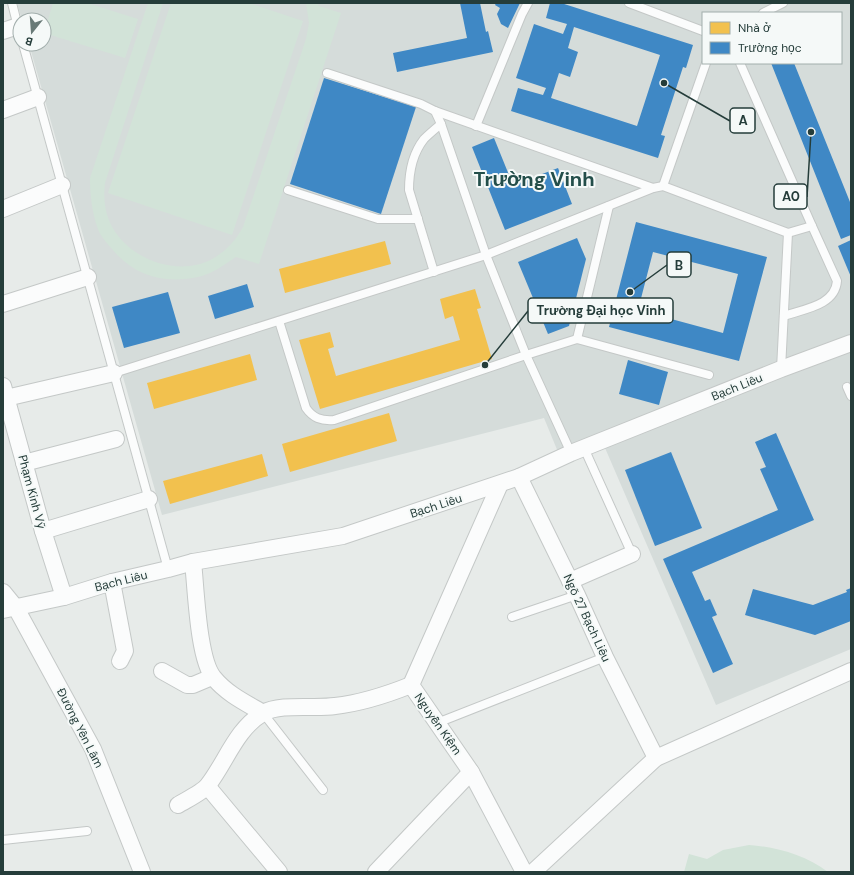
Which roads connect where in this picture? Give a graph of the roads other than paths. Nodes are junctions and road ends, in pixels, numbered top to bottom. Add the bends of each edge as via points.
1 (528, 3) edge
2 (629, 3) edge
3 (783, 3) edge
4 (765, 12) edge
5 (702, 31) edge
6 (25, 52) edge
7 (706, 64) edge
8 (740, 64) edge
9 (327, 73) dead end
10 (38, 97) junction
11 (3, 110) edge
12 (435, 111) junction
13 (441, 124) junction
14 (476, 126) junction
15 (62, 185) junction
16 (664, 186) junction
17 (653, 188) junction
18 (288, 190) dead end
19 (609, 206) junction
20 (3, 209) edge
21 (418, 219) junction
22 (812, 226) junction
23 (788, 233) junction
24 (486, 256) junction
25 (434, 272) junction
26 (88, 277) junction
27 (3, 304) edge
28 (784, 316) junction
29 (279, 321) junction
30 (577, 339) junction
31 (851, 343) edge
32 (526, 355) junction
33 (781, 369) junction
34 (114, 373) junction
35 (709, 375) dead end
36 (847, 387) dead end
37 (5, 392) edge
38 (851, 396) edge
39 (10, 438) edge
40 (116, 439) dead end
41 (577, 451) junction
42 (24, 463) junction
43 (519, 477) junction
44 (500, 484) junction
45 (149, 499) junction
46 (43, 531) junction
47 (632, 554) joint
48 (193, 562) junction
49 (168, 569) junction
50 (112, 582) junction
51 (574, 588) junction
52 (3, 592) edge
53 (64, 597) junction
54 (10, 609) edge
55 (512, 617) dead end
56 (605, 657) junction
57 (120, 661) dead end
58 (162, 671) dead end
59 (851, 671) edge
60 (212, 677) junction
61 (411, 685) junction
62 (263, 713) junction
63 (437, 723) junction
64 (656, 758) junction
65 (471, 772) junction
66 (208, 787) junction
67 (323, 790) dead end
68 (178, 805) dead end
69 (87, 831) dead end
70 (3, 840) edge
71 (142, 872) edge
72 (279, 872) edge
73 (376, 872) edge
74 (524, 872) edge
75 (533, 872) edge

1 - 14 lane
2 - 5 lane
3 - 4 lane
6 - 10 lane
7 - 16 lane
8 - 22 lane
9 - 12 lane
10 - 11 street
10 - 15 lane
12 - 13 lane
12 - 14 lane
13 - 21 lane via 424,140 411,165 409,190
13 - 24 lane
14 - 17 lane
15 - 20 street
15 - 26 lane
16 - 17 lane
16 - 23 lane
17 - 19 lane
18 - 21 lane via 378,219
19 - 24 lane
19 - 30 lane
21 - 25 lane
22 - 23 lane
22 - 28 lane via 836,277 837,286 823,303
23 - 28 lane
24 - 25 lane
24 - 32 lane
25 - 29 lane
26 - 27 street
26 - 34 lane
28 - 33 lane
29 - 32 lane via 306,408 317,418 326,421
29 - 34 lane
30 - 32 lane
30 - 35 lane
31 - 33 street, Bạch Liêu
32 - 41 lane
33 - 41 street, Bạch Liêu
34 - 37 street
34 - 45 lane
36 - 38 lane
37 - 39 street, Phạm Kinh Vỹ
39 - 42 street, Phạm Kinh Vỹ
40 - 42 street
41 - 43 street, Bạch Liêu
41 - 47 lane
42 - 46 street, Phạm Kinh Vỹ
43 - 44 street, Bạch Liêu
43 - 51 street, Ngõ 27 Bạch Liêu
44 - 48 street, Bạch Liêu via 343,536
44 - 61 street, Nguyễn Kiệm
45 - 46 street
45 - 49 lane
46 - 53 street, Phạm Kinh Vỹ
47 - 51 street
48 - 49 street, Bạch Liêu
48 - 60 street via 204,658
49 - 50 street, Bạch Liêu
50 - 53 street, Bạch Liêu
50 - 57 street via 125,651
51 - 55 lane
51 - 56 street, Ngõ 27 Bạch Liêu
52 - 54 street, Đường Yên Lâm
53 - 54 street, Bạch Liêu
54 - 71 street, Đường Yên Lâm via 93,748
56 - 63 lane
56 - 64 street, Ngõ 27 Bạch Liêu
58 - 60 street via 187,685
59 - 64 street
60 - 62 street via 225,689
61 - 62 street via 358,703 285,708
61 - 63 street, Nguyễn Kiệm
62 - 66 street via 239,735
62 - 67 lane
63 - 65 street, Nguyễn Kiệm
64 - 75 street
65 - 73 street
65 - 74 street, Nguyễn Kiệm
66 - 68 street
66 - 72 street
69 - 70 lane

